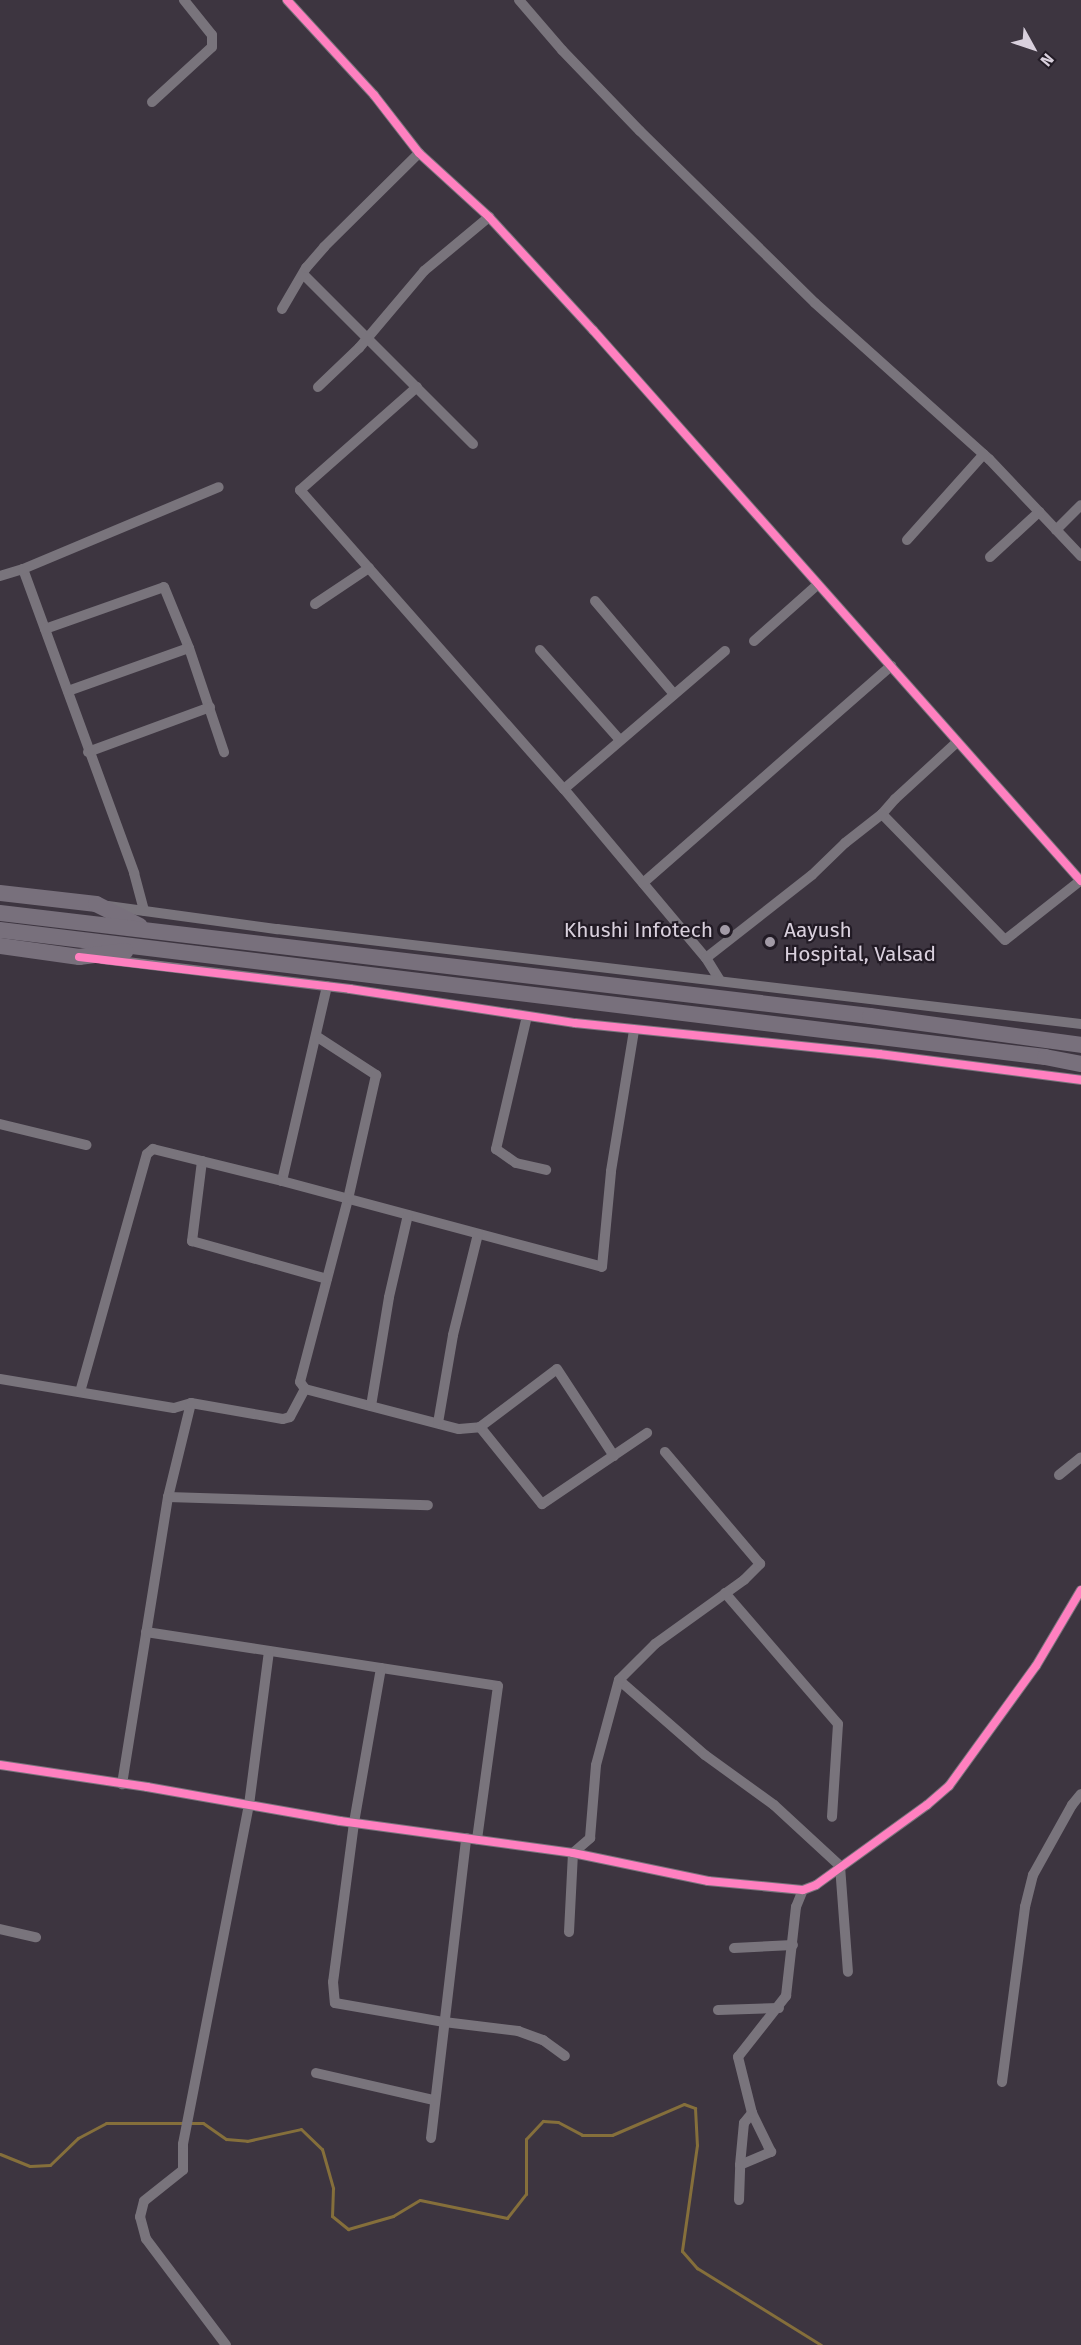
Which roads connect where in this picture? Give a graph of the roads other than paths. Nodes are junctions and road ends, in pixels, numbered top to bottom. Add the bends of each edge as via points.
1 (184, 0) edge
2 (287, 0) edge
3 (519, 0) edge
4 (152, 102) dead end
5 (419, 153) junction
6 (489, 217) junction
7 (303, 275) junction
8 (282, 309) dead end
9 (368, 336) junction
10 (318, 387) dead end
11 (417, 387) junction
12 (473, 444) dead end
13 (984, 454) junction
14 (219, 487) dead end
15 (1081, 505) edge
16 (1040, 512) junction
17 (1056, 530) junction
18 (907, 540) dead end
19 (1081, 556) edge
20 (990, 557) dead end
21 (369, 568) junction
22 (23, 569) junction
23 (0, 576) edge
24 (817, 585) junction
25 (595, 601) dead end
26 (315, 604) dead end
27 (45, 629) junction
28 (754, 641) dead end
29 (189, 648) junction
30 (540, 650) dead end
31 (725, 651) dead end
32 (891, 666) junction
33 (68, 691) junction
34 (674, 694) junction
35 (210, 707) junction
36 (620, 740) junction
37 (956, 743) junction
38 (88, 752) junction
39 (224, 752) dead end
40 (564, 789) junction
41 (882, 814) junction
42 (1081, 881) edge
43 (643, 883) junction
44 (0, 893) edge
45 (96, 904) junction
46 (144, 911) junction
47 (0, 913) edge
48 (0, 930) edge
49 (153, 940) junction
50 (0, 946) edge
51 (79, 957) junction
52 (706, 958) junction
53 (720, 980) junction
54 (327, 986) junction
55 (507, 992) junction
56 (504, 1012) junction
57 (527, 1016) junction
58 (1081, 1024) edge
59 (634, 1030) junction
60 (316, 1036) junction
61 (1081, 1045) edge
62 (1081, 1064) edge
63 (1081, 1080) edge
64 (0, 1124) edge
65 (86, 1145) dead end
66 (202, 1161) junction
67 (546, 1170) dead end
68 (282, 1180) junction
69 (348, 1198) junction
70 (408, 1215) junction
71 (478, 1234) junction
72 (327, 1280) junction
73 (0, 1379) edge
74 (305, 1389) junction
75 (80, 1392) junction
76 (191, 1403) junction
77 (371, 1406) junction
78 (438, 1423) junction
79 (480, 1427) junction
80 (647, 1433) dead end
81 (665, 1452) dead end
82 (614, 1455) junction
83 (1081, 1457) edge
84 (1059, 1474) dead end
85 (168, 1497) junction
86 (428, 1505) dead end
87 (1081, 1590) edge
88 (724, 1593) junction
89 (146, 1632) junction
90 (269, 1651) junction
91 (381, 1668) junction
92 (619, 1680) junction
93 (0, 1765) edge
94 (122, 1784) junction
95 (1081, 1794) edge
96 (249, 1805) junction
97 (832, 1816) dead end
98 (354, 1823) junction
99 (471, 1839) junction
100 (573, 1853) junction
101 (840, 1866) junction
102 (803, 1890) junction
103 (0, 1929) edge
104 (569, 1932) dead end
105 (36, 1937) dead end
106 (792, 1945) junction
107 (734, 1948) dead end
108 (848, 1972) dead end
109 (779, 2008) junction
110 (718, 2010) dead end
111 (444, 2022) junction
112 (566, 2056) dead end
113 (316, 2073) dead end
114 (1002, 2082) dead end
115 (434, 2100) junction
116 (752, 2113) junction
117 (431, 2138) dead end
118 (740, 2166) junction
119 (739, 2200) dead end
120 (226, 2345) edge

1 - 4 street via 212,35 212,47
2 - 5 street via 374,95
3 - 13 street via 640,131 807,295
5 - 6 street
5 - 7 street via 324,247
6 - 9 street via 424,271
6 - 24 street
7 - 8 street
7 - 9 street
9 - 10 street
9 - 11 street
11 - 12 street
11 - 21 street via 300,490
13 - 16 street
13 - 18 street
14 - 22 street
15 - 17 street
16 - 17 street
16 - 20 street
17 - 19 street
21 - 26 street
21 - 40 street
22 - 23 street
22 - 27 street
24 - 28 street
24 - 32 street
25 - 34 street
27 - 29 street via 164,587
27 - 33 street
29 - 33 street
29 - 35 street
30 - 36 street
31 - 34 street
32 - 37 street
32 - 43 street
33 - 38 street
34 - 36 street
35 - 38 street
35 - 39 street
36 - 40 street
37 - 41 street
37 - 42 street
38 - 46 street via 134,873
40 - 43 street
41 - 42 street via 1005,940
41 - 52 street
43 - 52 street
44 - 45 highway
45 - 46 street
45 - 49 highway
46 - 53 street
47 - 49 highway
48 - 49 highway
49 - 51 highway
49 - 55 highway
49 - 61 highway via 870,1016
50 - 51 highway
51 - 54 street
52 - 53 street
53 - 58 street
54 - 56 street
54 - 60 street
55 - 56 street
55 - 62 highway
56 - 57 street
57 - 59 street
57 - 67 street via 496,1149 516,1163
59 - 63 street via 879,1054
59 - 71 street via 611,1171 602,1267
60 - 68 street
60 - 69 street via 376,1075
64 - 65 street
66 - 68 street
66 - 72 street via 192,1240
66 - 75 street via 153,1149 147,1154
68 - 69 street
69 - 70 street
69 - 72 street
70 - 71 street
70 - 77 street via 389,1297
71 - 78 street via 453,1335
72 - 74 street via 300,1382
73 - 75 street
74 - 76 street via 290,1417 283,1419
74 - 77 street
75 - 76 street via 174,1408
76 - 85 street
77 - 78 street
78 - 79 street via 459,1429
79 - 82 street via 542,1504
79 - 82 street via 557,1369
80 - 82 street
81 - 88 street via 760,1564
83 - 84 street
85 - 86 street
85 - 89 street
87 - 101 street via 1036,1666 949,1786
88 - 92 street via 655,1644
88 - 97 street via 838,1724
89 - 90 street
89 - 94 street
90 - 91 street
90 - 96 street
91 - 98 street
91 - 99 street via 498,1686
92 - 100 street via 596,1765 590,1839
92 - 101 street via 705,1755 774,1805
93 - 94 street
94 - 96 street
95 - 114 street via 1033,1875 1024,1907
96 - 98 street
96 - 120 street via 188,2112 183,2170 144,2201 140,2217 146,2239
98 - 99 street
98 - 111 street via 333,1982 335,2003
99 - 100 street
99 - 111 street
100 - 102 street via 708,1881
100 - 104 street
101 - 102 street
101 - 108 street
102 - 106 street via 796,1907
103 - 105 street
106 - 107 street
106 - 109 street via 786,1996
109 - 110 street
109 - 116 street via 738,2057
111 - 112 street via 519,2031 543,2040
111 - 115 street
113 - 115 street
115 - 117 street
116 - 118 street via 744,2123
116 - 118 street via 771,2152
118 - 119 street

